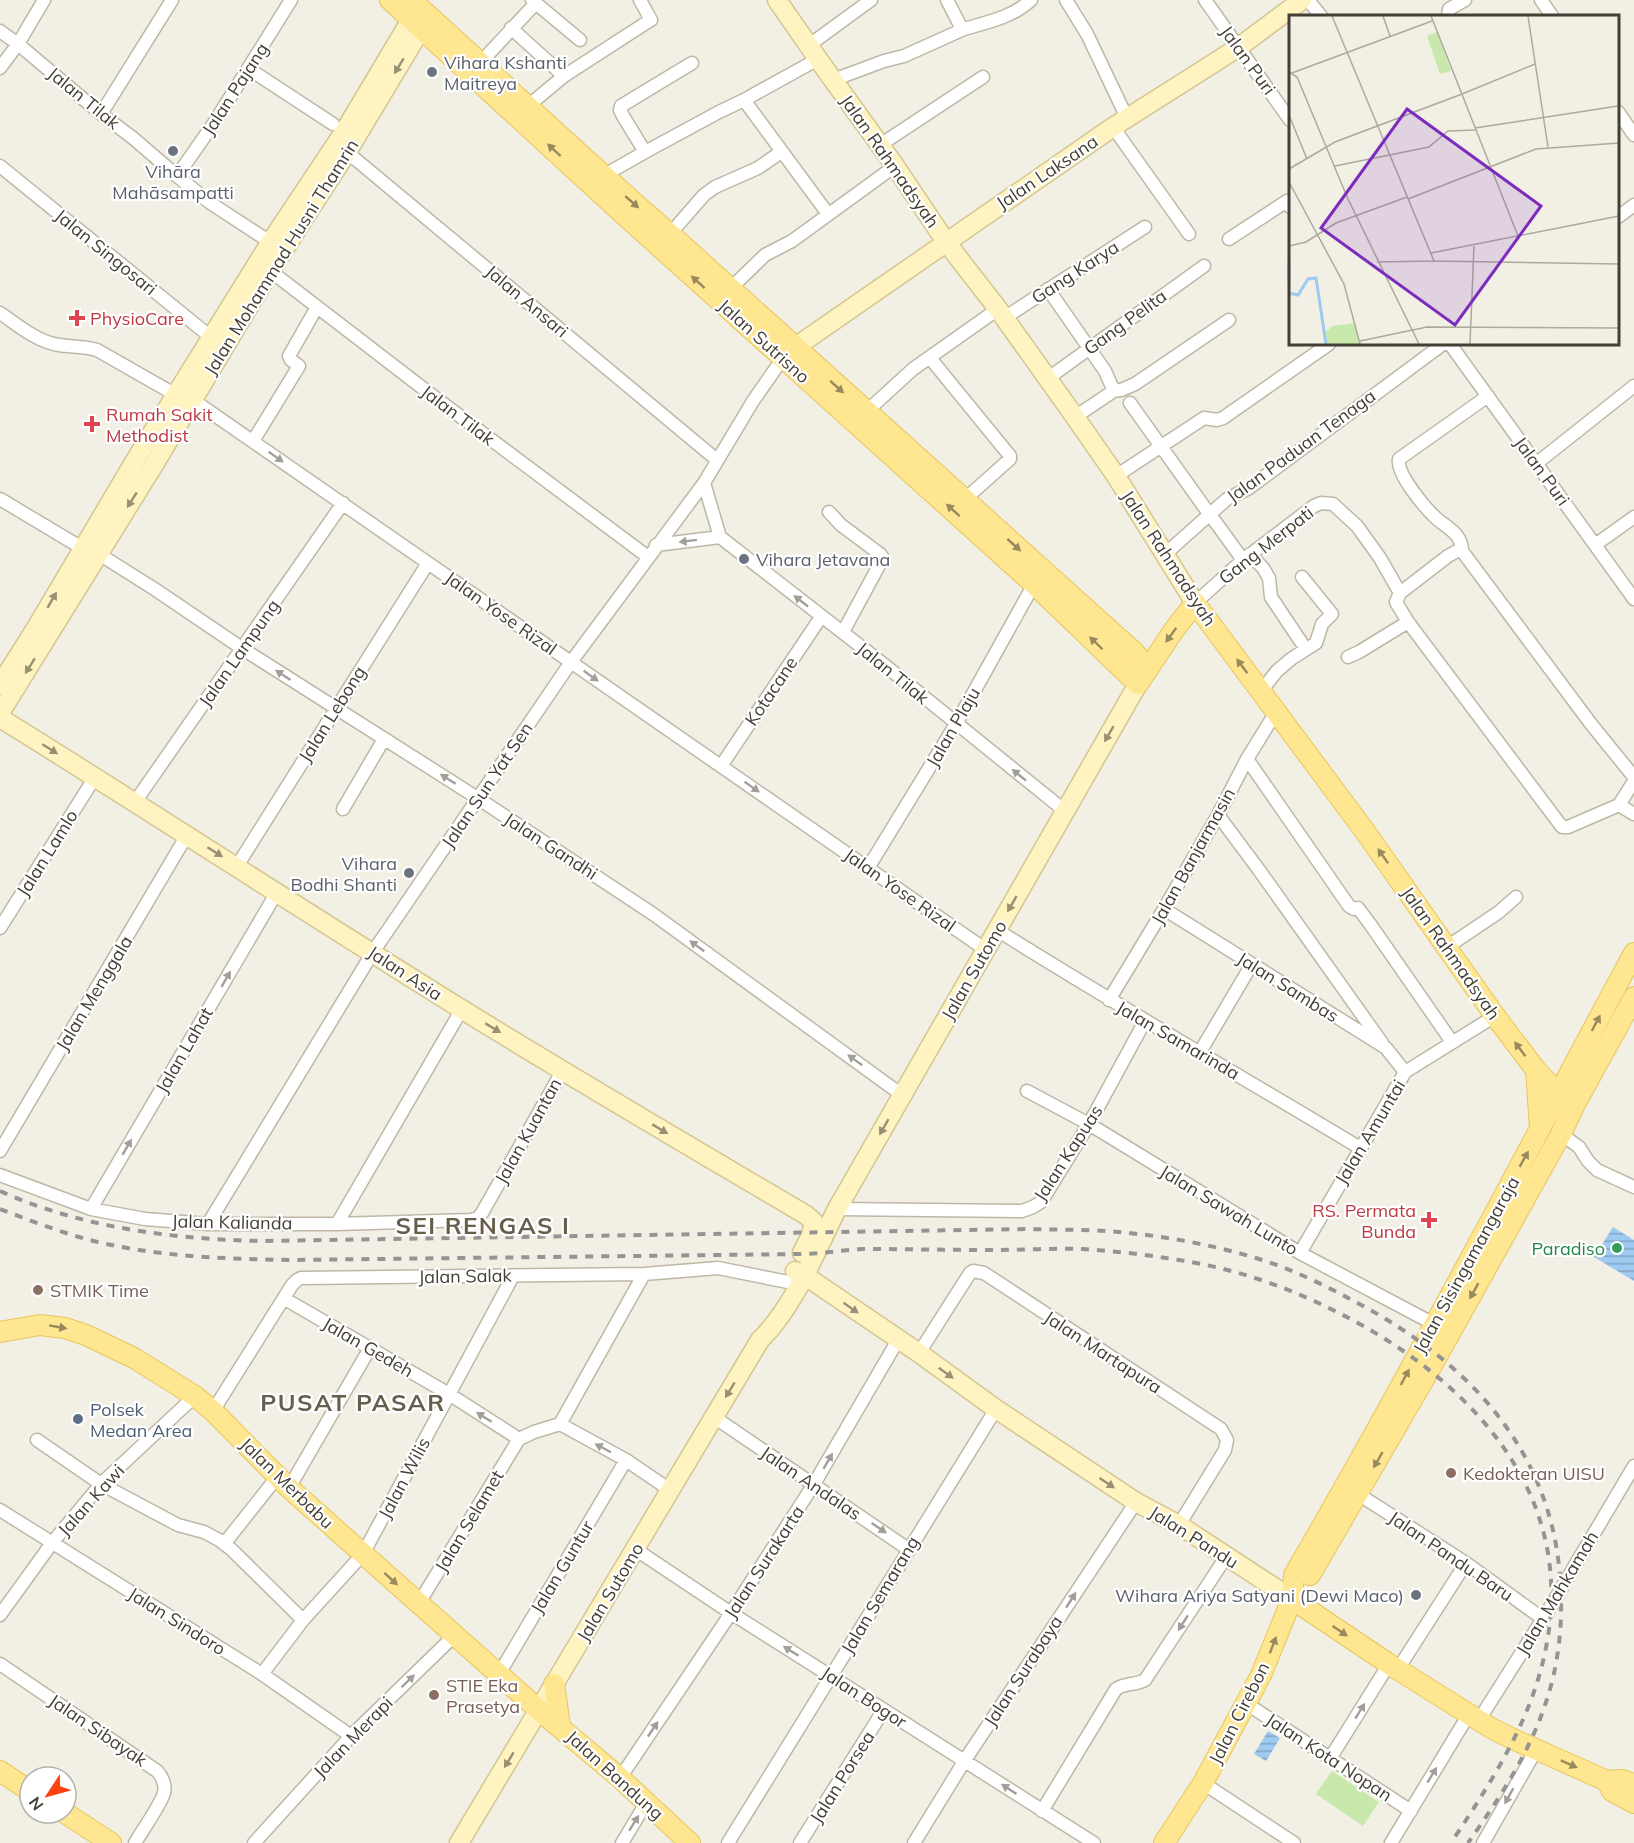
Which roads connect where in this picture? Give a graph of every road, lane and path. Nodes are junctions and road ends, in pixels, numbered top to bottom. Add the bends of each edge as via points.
1 (44, 0) edge
2 (172, 0) edge
3 (291, 0) edge
4 (390, 0) edge
5 (640, 0) edge
6 (777, 0) edge
7 (871, 0) edge
8 (947, 0) edge
9 (1031, 0) edge
10 (1066, 0) edge
11 (1205, 0) edge
12 (1302, 0) edge
13 (1308, 0) edge
14 (1465, 0) edge
15 (1541, 0) edge
16 (534, 2) edge
17 (418, 14) edge
18 (1320, 15) edge
19 (1448, 15) edge
20 (1551, 15) edge
21 (511, 28) junction
22 (964, 29) junction
23 (0, 31) edge
24 (580, 40) dead end
25 (18, 44) junction
26 (1239, 47) junction
27 (813, 53) junction
28 (481, 62) junction
29 (692, 63) dead end
30 (0, 68) edge
31 (249, 69) junction
32 (564, 76) junction
33 (983, 77) dead end
34 (833, 80) junction
35 (744, 100) junction
36 (528, 106) junction
37 (101, 114) junction
38 (1619, 115) edge
39 (1289, 119) edge
40 (1120, 122) junction
41 (333, 124) dead end
42 (1634, 135) edge
43 (880, 145) junction
44 (342, 148) junction
45 (645, 152) junction
46 (781, 152) junction
47 (0, 166) edge
48 (896, 166) junction
49 (177, 176) junction
50 (603, 176) junction
51 (1289, 205) edge
52 (1634, 205) edge
53 (828, 214) junction
54 (1619, 216) edge
55 (1145, 227) dead end
56 (670, 234) junction
57 (1189, 234) dead end
58 (1229, 239) dead end
59 (946, 242) junction
60 (277, 247) junction
61 (264, 266) junction
62 (1204, 266) dead end
63 (729, 289) junction
64 (1048, 289) junction
65 (317, 307) junction
66 (0, 313) edge
67 (1001, 313) junction
68 (1229, 320) dead end
69 (212, 338) junction
70 (1328, 345) edge
71 (1442, 345) edge
72 (1451, 345) edge
73 (1088, 348) junction
74 (788, 353) junction
75 (930, 358) junction
76 (1047, 379) junction
77 (1634, 386) edge
78 (1113, 391) junction
79 (1488, 396) junction
80 (185, 397) junction
81 (1130, 402) dead end
82 (866, 412) junction
83 (1075, 417) junction
84 (253, 441) junction
85 (1162, 447) junction
86 (139, 454) junction
87 (717, 460) junction
88 (155, 463) junction
89 (1537, 463) junction
90 (1116, 476) junction
91 (704, 483) junction
92 (0, 499) edge
93 (964, 500) junction
94 (342, 503) junction
95 (829, 512) dead end
96 (1212, 517) junction
97 (1634, 517) edge
98 (720, 537) junction
99 (656, 545) junction
100 (1595, 545) junction
101 (91, 551) junction
102 (1462, 551) junction
103 (1164, 555) junction
104 (648, 557) junction
105 (1247, 557) junction
106 (428, 563) junction
107 (1302, 577) dead end
108 (1034, 584) junction
109 (1400, 593) junction
110 (1634, 599) edge
111 (1195, 603) junction
112 (821, 617) junction
113 (1408, 622) junction
114 (843, 633) junction
115 (1301, 642) dead end
116 (243, 649) junction
117 (1348, 657) dead end
118 (571, 662) junction
119 (1143, 676) junction
120 (0, 685) edge
121 (1261, 691) junction
122 (335, 708) junction
123 (1276, 712) junction
124 (0, 713) edge
125 (0, 718) edge
126 (956, 723) junction
127 (384, 739) junction
128 (1247, 759) junction
129 (721, 766) junction
130 (95, 777) junction
131 (1634, 779) edge
132 (478, 799) junction
133 (135, 802) junction
134 (1618, 805) junction
135 (343, 809) dead end
136 (1065, 812) junction
137 (1634, 814) edge
138 (1218, 816) junction
139 (187, 835) junction
140 (237, 866) junction
141 (868, 868) junction
142 (277, 892) junction
143 (1516, 897) dead end
144 (1164, 909) junction
145 (0, 928) edge
146 (997, 930) junction
147 (1447, 947) junction
148 (986, 950) junction
149 (373, 952) junction
150 (1634, 953) edge
151 (1252, 964) junction
152 (1634, 997) edge
153 (1109, 1000) junction
154 (462, 1010) junction
155 (1495, 1016) junction
156 (1144, 1021) junction
157 (1452, 1042) junction
158 (1386, 1048) junction
159 (1200, 1052) junction
160 (562, 1070) junction
161 (1536, 1070) junction
162 (1406, 1072) junction
163 (1027, 1091) dead end
164 (1558, 1094) junction
165 (902, 1095) junction
166 (1574, 1106) junction
167 (1089, 1124) junction
168 (1540, 1130) junction
169 (1561, 1134) junction
170 (1360, 1148) junction
171 (0, 1151) edge
172 (0, 1175) edge
173 (1634, 1187) edge
174 (1516, 1194) junction
175 (91, 1209) junction
176 (837, 1209) junction
177 (471, 1220) joint
178 (814, 1222) joint
179 (208, 1224) junction
180 (337, 1224) junction
181 (1300, 1253) junction
182 (644, 1274) junction
183 (513, 1276) junction
184 (795, 1276) junction
185 (285, 1299) junction
186 (1434, 1324) junction
187 (0, 1332) edge
188 (898, 1340) junction
189 (370, 1348) junction
190 (919, 1353) junction
191 (448, 1394) junction
192 (195, 1396) junction
193 (996, 1408) junction
194 (213, 1411) junction
195 (714, 1417) junction
196 (560, 1424) junction
197 (519, 1439) junction
198 (37, 1440) dead end
199 (626, 1460) junction
200 (1634, 1466) edge
201 (284, 1482) junction
202 (101, 1484) junction
203 (814, 1484) junction
204 (670, 1490) junction
205 (1358, 1494) junction
206 (1136, 1502) junction
207 (0, 1510) edge
208 (1179, 1525) junction
209 (52, 1543) junction
210 (224, 1544) junction
211 (908, 1549) junction
212 (635, 1550) junction
213 (363, 1554) junction
214 (1226, 1557) junction
215 (1466, 1563) junction
216 (1294, 1575) joint
217 (5, 1599) edge
218 (1292, 1599) junction
219 (419, 1604) junction
220 (731, 1613) junction
221 (0, 1615) edge
222 (1543, 1619) junction
223 (303, 1620) junction
224 (455, 1635) junction
225 (0, 1664) edge
226 (1393, 1667) junction
227 (262, 1674) junction
228 (499, 1674) junction
229 (831, 1676) junction
230 (554, 1684) junction
231 (1247, 1704) junction
232 (539, 1710) junction
233 (883, 1711) junction
234 (1474, 1717) junction
235 (560, 1726) junction
236 (351, 1736) junction
237 (1536, 1750) junction
238 (1331, 1757) junction
239 (965, 1760) junction
240 (0, 1771) edge
241 (620, 1778) junction
242 (1607, 1781) junction
243 (18, 1783) edge
244 (1203, 1783) junction
245 (1634, 1784) edge
246 (646, 1803) junction
247 (1634, 1803) edge
248 (1042, 1810) junction
249 (1411, 1810) junction
250 (78, 1821) edge
251 (1277, 1838) edge
252 (1489, 1841) edge
253 (111, 1843) edge
254 (135, 1843) edge
255 (254, 1843) edge
256 (459, 1843) edge
257 (622, 1843) edge
258 (690, 1843) edge
259 (728, 1843) edge
260 (800, 1843) edge
261 (914, 1843) edge
262 (1094, 1843) edge
263 (1164, 1843) edge
264 (1294, 1843) edge
265 (1391, 1843) edge

1 - 25 street
2 - 37 street
3 - 31 street, Jalan Pajang
4 - 17 main road, Jalan Sutrisno
5 - 32 street via 651,20
6 - 27 main road, Jalan Rahmadsyah
7 - 27 street
8 - 22 street
9 - 22 street via 1011,14
10 - 40 street via 1087,34
11 - 26 street, Jalan Puri
12 - 26 main road, Jalan Laksana
13 - 18 street
14 - 19 street via 1449,9
15 - 20 street
16 - 21 street
16 - 24 street
17 - 28 main road, Jalan Sutrisno
17 - 44 main road, Jalan Mohammad Husni Thamrin
74 -> 17 main road, Jalan Sutrisno
21 - 28 street
21 - 32 street
22 - 34 street via 904,56
23 - 25 street, Jalan Tilak
25 - 30 street
25 - 37 street, Jalan Tilak
26 - 39 street, Jalan Puri
26 - 40 main road, Jalan Laksana
27 - 34 main road, Jalan Rahmadsyah
27 - 35 street
28 - 36 main road, Jalan Sutrisno
29 - 45 street via 621,106
31 - 41 street
31 - 49 street, Jalan Pajang
32 - 36 street
33 - 43 street
34 - 43 main road, Jalan Rahmadsyah
35 - 45 street
35 - 46 street
36 - 50 main road, Jalan Sutrisno
37 - 49 street, Jalan Tilak
38 - 42 street
40 - 57 street
40 - 59 main road, Jalan Laksana
43 - 48 main road, Jalan Rahmadsyah
44 - 60 main road, Jalan Mohammad Husni Thamrin
44 - 87 street, Jalan Ansari
45 - 50 street
46 - 53 street
46 - 56 street via 704,195
47 - 69 street, Jalan Singosari
48 - 53 street
48 - 59 main road, Jalan Rahmadsyah
49 - 60 street, Jalan Tilak
50 -> 56 main road, Jalan Sutrisno
51 - 58 street via 1287,201
52 - 54 street
53 - 63 street via 765,255
55 - 64 street, Gang Karya
56 - 63 main road, Jalan Sutrisno
59 - 67 main road, Jalan Rahmadsyah
59 - 74 main road, Jalan Laksana
60 - 61 main road, Jalan Mohammad Husni Thamrin
61 - 65 street, Jalan Tilak
61 - 69 main road, Jalan Mohammad Husni Thamrin
61 - 80 main road, Jalan Mohammad Husni Thamrin
62 - 73 street, Gang Pelita
63 - 74 main road, Jalan Sutrisno
64 - 67 street, Gang Karya
64 - 73 street
65 - 84 street via 290,356 299,366
65 - 104 street, Jalan Tilak
66 - 80 street, Jalan Yose Rizal via 42,340 97,350
67 - 75 street, Gang Karya
67 - 76 main road, Jalan Rahmadsyah
68 - 78 street via 1135,384
69 - 80 main road, Jalan Mohammad Husni Thamrin
70 - 85 street via 1223,418 1204,418
71 - 96 street, Jalan Paduan Tenaga via 1249,488 1227,499
72 - 79 street, Jalan Puri
73 - 76 street, Gang Pelita
73 - 78 street via 1105,371
74 -> 82 main road, Jalan Sutrisno
74 - 87 street, Jalan Sun Yat Sen
108 -> 74 main road, Jalan Sutrisno
75 - 82 street, Gang Karya
75 - 93 street via 1010,456
76 - 83 main road, Jalan Rahmadsyah
77 - 89 street
78 - 83 street
79 - 89 street, Jalan Puri
79 - 102 street via 1398,462 1426,508 1461,540
80 - 84 street, Jalan Yose Rizal
80 - 86 main road, Jalan Mohammad Husni Thamrin
80 - 88 main road, Jalan Mohammad Husni Thamrin
81 - 85 street
82 - 93 main road, Jalan Sutrisno
83 - 90 main road, Jalan Rahmadsyah
84 -> 94 street, Jalan Yose Rizal
85 - 90 street
85 - 96 street
86 - 88 main road
86 - 101 main road, Jalan Mohammad Husni Thamrin
87 - 91 street, Jalan Sun Yat Sen
88 -> 101 main road, Jalan Mohammad Husni Thamrin
89 - 100 street, Jalan Puri
90 - 103 main road, Jalan Rahmadsyah
91 - 98 street
91 - 99 street, Jalan Sun Yat Sen
92 - 101 street, Jalan Gandhi
93 -> 119 main road, Jalan Sutrisno via 1134,652
94 - 106 street, Jalan Yose Rizal
94 - 116 street, Jalan Lampung
95 - 114 street via 883,558
96 - 103 street, Jalan Paduan Tenaga
96 - 105 street
97 - 100 street
98 -> 99 street
112 -> 98 street, Jalan Tilak
99 - 104 street, Jalan Sun Yat Sen
100 - 110 street, Jalan Puri
101 - 116 street, Jalan Gandhi
120 -> 101 main road, Jalan Mohammad Husni Thamrin
101 -> 124 main road, Jalan Mohammad Husni Thamrin
102 - 109 street via 1448,556
102 - 131 street
103 - 111 main road, Jalan Rahmadsyah
104 - 118 street, Jalan Sun Yat Sen
105 - 109 street, Gang Merpati via 1314,506 1333,504 1366,536
105 - 111 street, Gang Merpati
105 - 115 street via 1263,568 1269,578 1271,597
106 - 118 street, Jalan Yose Rizal
106 - 122 street, Jalan Lebong
107 - 121 street via 1332,614 1322,624 1316,643 1277,671
119 -> 108 main road, Jalan Sutrisno
108 - 126 street, Jalan Plaju
109 - 113 street, Gang Merpati via 1396,602
111 -> 119 main road, Jalan Sutomo
121 -> 111 main road, Jalan Rahmadsyah
112 - 114 street, Jalan Tilak
112 - 129 street, Kotacane
113 - 117 street
113 - 134 street via 1562,827
114 - 126 street, Jalan Tilak
122 -> 116 street, Jalan Gandhi
116 - 133 street, Jalan Lampung
118 -> 129 street, Jalan Yose Rizal
118 - 132 street, Jalan Sun Yat Sen
119 -> 136 main road, Jalan Sutomo
121 - 123 main road, Jalan Rahmadsyah
122 - 127 street, Jalan Gandhi
122 - 140 street, Jalan Lebong
123 - 128 street, Jalan Banjarmasin
147 -> 123 main road, Jalan Rahmadsyah
125 -> 130 main road, Jalan Asia
136 -> 126 street, Jalan Tilak
126 - 141 street, Jalan Plaju
132 -> 127 street, Jalan Gandhi
127 - 135 street
128 - 138 street, Jalan Banjarmasin
128 - 157 street via 1349,906 1358,908
129 -> 141 street, Jalan Yose Rizal
130 - 133 main road, Jalan Asia
130 - 145 street, Jalan Lamlo
131 - 134 street
132 - 149 street, Jalan Sun Yat Sen
165 -> 132 street, Jalan Gandhi via 653,914
133 - 139 main road, Jalan Asia
134 - 137 street
136 -> 146 main road, Jalan Sutomo
138 - 144 street, Jalan Banjarmasin
138 - 158 street
139 -> 140 main road, Jalan Asia
139 - 171 street, Jalan Menggala
140 - 142 main road, Jalan Asia
141 - 148 street, Jalan Yose Rizal
142 - 149 main road, Jalan Asia
175 -> 142 street, Jalan Lahat
143 - 147 street
144 - 151 street, Jalan Sambas
144 - 153 street, Jalan Banjarmasin
146 - 148 main road, Jalan Sutomo
146 - 153 street, Jalan Samarinda
147 - 155 main road, Jalan Rahmadsyah
148 - 165 main road, Jalan Sutomo
149 - 154 main road, Jalan Asia
149 - 179 street, Jalan Sun Yat Sen
164 -> 150 main road, Jalan Sisingamangaraja
151 - 158 street, Jalan Sambas
151 - 159 street
152 - 166 main road, Jalan Sisingamangaraja
153 - 156 street, Jalan Samarinda
154 -> 160 main road, Jalan Asia
154 - 180 street
155 - 157 street, Jalan Amuntai
161 -> 155 main road, Jalan Rahmadsyah
156 - 159 street, Jalan Samarinda
156 - 167 street, Jalan Kapuas
157 - 162 street, Jalan Amuntai
158 - 162 street, Jalan Sambas
159 - 170 street, Jalan Samarinda
160 - 177 street, Jalan Kuantan via 482,1213
160 -> 178 main road, Jalan Asia
161 - 164 main road, Jalan Rahmadsyah
161 - 168 main road
162 - 170 street, Jalan Amuntai
163 - 167 street, Jalan Sawah Lunto
164 - 166 main road, Jalan Rahmadsyah
164 - 168 main road, Jalan Sisingamangaraja
165 -> 176 main road, Jalan Sutomo
166 - 169 main road, Jalan Sisingamangaraja
167 - 176 street, Jalan Kapuas via 1041,1202 1022,1211
167 - 181 street, Jalan Sawah Lunto
174 -> 168 main road, Jalan Sisingamangaraja
169 - 173 street via 1597,1170
169 - 174 main road, Jalan Sisingamangaraja
170 - 181 street, Jalan Amuntai
172 - 175 street, Jalan Kalianda
174 - 186 main road, Jalan Sisingamangaraja
174 -> 205 main road, Jalan Sisingamangaraja via 1430,1369
175 - 179 street, Jalan Kalianda via 145,1219
176 - 184 main road, Jalan Sutomo
177 - 180 street, Jalan Kalianda
178 - 184 main road, Jalan Sutomo
179 - 180 street, Jalan Kalianda
181 - 186 street, Jalan Sawah Lunto
182 - 183 street, Jalan Salak
182 - 184 street, Jalan Salak via 718,1268
182 - 196 street
183 - 185 street, Jalan Salak via 301,1278
183 - 191 street, Jalan Wilis
184 -> 188 main road, Jalan Pandu
184 -> 195 main road, Jalan Sutomo via 765,1318 760,1340
185 - 189 street, Jalan Gedeh
185 - 194 street, Jalan Salak
216 -> 186 main road, Jalan Sisingamangaraja
187 -> 192 main road, Jalan Merbabu via 40,1325 65,1328 134,1358
188 - 190 main road, Jalan Pandu
203 -> 188 street, Jalan Surakarta
189 - 191 street, Jalan Gedeh
189 - 201 street
190 -> 193 main road, Jalan Pandu
190 - 208 street, Jalan Martapura via 970,1273 977,1271 1211,1422 1225,1434 1226,1450
197 -> 191 street, Jalan Gedeh
191 - 213 street, Jalan Wilis
192 - 194 main road, Jalan Merbabu
192 - 202 street, Jalan Kawi
193 -> 206 main road, Jalan Pandu
193 - 211 street, Jalan Semarang
194 - 201 main road, Jalan Merbabu
195 - 203 street, Jalan Andalas
195 - 204 main road, Jalan Sutomo
196 - 197 street
199 -> 196 street
197 - 219 street, Jalan Selamet
198 - 202 street
199 - 204 street
199 - 228 street, Jalan Guntur
200 - 222 street, Jalan Mahkamah
201 - 210 street
201 - 213 main road, Jalan Merbabu
202 - 209 street, Jalan Kawi
202 - 210 street via 178,1525 204,1532
203 -> 211 street, Jalan Andalas
203 - 220 street, Jalan Surakarta
204 - 212 main road, Jalan Sutomo
205 - 215 street, Jalan Pandu Baru
205 - 218 main road, Jalan Sisingamangaraja
206 - 208 main road, Jalan Pandu
239 -> 206 street, Jalan Surabaya
207 - 209 street, Jalan Sindoro
208 - 214 main road, Jalan Pandu
209 - 217 street, Jalan Kawi
209 - 227 street, Jalan Sindoro
210 - 223 street
211 - 229 street, Jalan Semarang
212 - 220 street, Jalan Bogor
212 - 230 main road, Jalan Sutomo
213 -> 219 main road, Jalan Merbabu
213 - 223 street, Jalan Wilis
214 - 218 main road, Jalan Pandu
214 -> 248 street via 1144,1680 1116,1689
215 - 222 street, Jalan Pandu Baru
215 - 226 street
216 - 218 main road, Jalan Cirebon
217 - 221 street, Jalan Kawi
218 -> 226 main road, Jalan Pandu
231 -> 218 main road, Jalan Cirebon
219 - 224 main road, Jalan Merbabu
229 -> 220 street, Jalan Bogor
241 -> 220 street, Jalan Surakarta
222 - 234 street, Jalan Mahkamah
223 - 227 street, Jalan Wilis
224 - 228 main road, Jalan Merbabu
236 -> 224 street, Jalan Merapi
225 - 254 street, Jalan Sibayak via 161,1775 164,1793
226 - 234 main road, Jalan Pandu
238 -> 226 street
227 - 236 street, Jalan Sindoro
228 - 232 main road, Jalan Merbabu
229 - 233 street, Jalan Bogor
229 - 259 street, Jalan Semarang
230 - 232 main road, Jalan Sutomo
230 - 235 main road
231 - 238 street, Jalan Kota Nopan
231 - 244 main road, Jalan Cirebon
232 - 235 main road, Jalan Bandung
232 -> 256 main road, Jalan Sutomo
233 - 239 street, Jalan Bogor
233 - 260 street, Jalan Porsea
234 - 237 main road, Jalan Pandu
249 -> 234 street, Jalan Mahkamah
235 - 241 main road, Jalan Bandung
236 - 255 street, Jalan Merapi
237 -> 242 main road, Jalan Pandu
237 -> 252 street
238 - 249 street, Jalan Kota Nopan
248 -> 239 street, Jalan Bogor
239 - 261 street, Jalan Surabaya
240 - 243 main road
241 - 246 main road, Jalan Bandung
242 - 245 main road, Jalan Pandu
242 - 247 main road, Jalan Pandu via 1612,1791
244 - 251 street
244 - 263 main road, Jalan Cirebon
257 -> 246 street
246 - 258 main road, Jalan Bandung
248 - 262 street, Jalan Bogor
249 - 265 street, Jalan Mahkamah
250 - 253 main road
251 - 264 street

